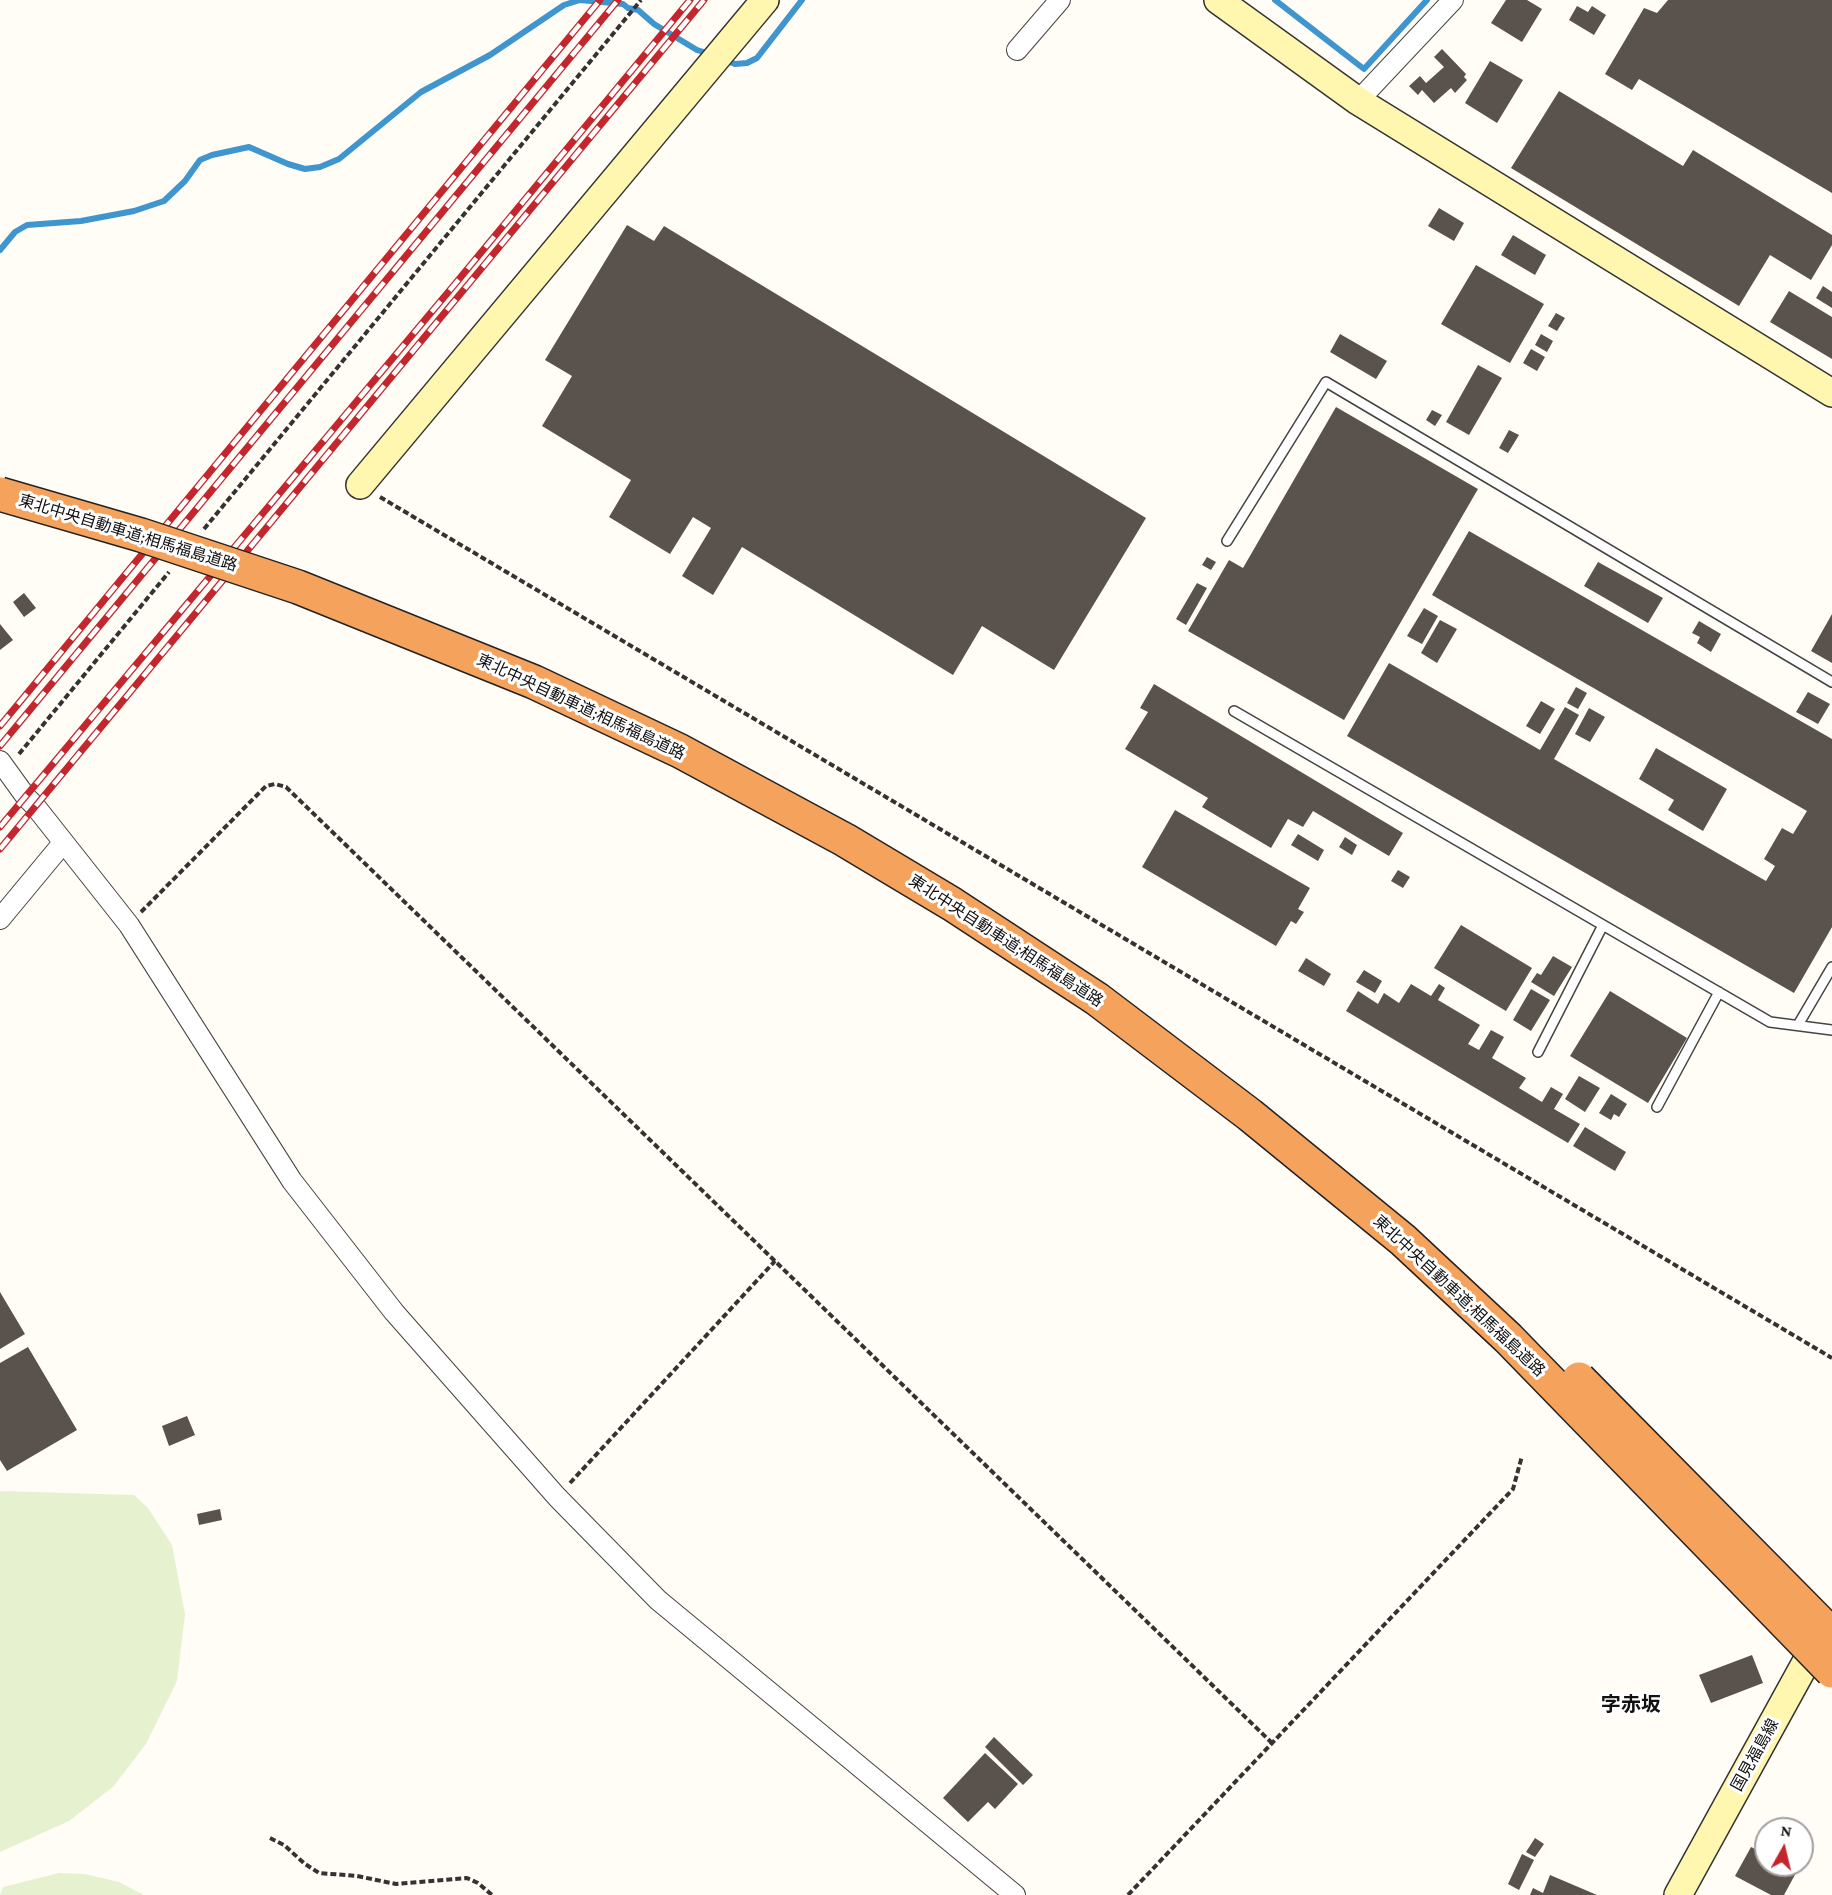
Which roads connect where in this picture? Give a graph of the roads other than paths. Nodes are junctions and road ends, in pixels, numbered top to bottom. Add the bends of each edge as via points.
1 (765, 0) edge
2 (1060, 0) edge
3 (1218, 0) edge
4 (1453, 0) edge
5 (1017, 50) dead end
6 (1358, 101) junction
7 (1832, 393) edge
8 (0, 475) edge
9 (360, 485) road end
10 (0, 494) edge
11 (1227, 542) dead end
12 (1832, 682) edge
13 (1234, 711) dead end
14 (3, 765) edge
15 (63, 843) junction
16 (0, 919) edge
17 (1603, 925) junction
18 (1832, 967) edge
19 (1719, 993) junction
20 (1798, 1025) junction
21 (1832, 1030) edge
22 (1538, 1052) dead end
23 (1657, 1107) dead end
24 (1832, 1615) edge
25 (1832, 1635) edge
26 (1832, 1671) edge
27 (1016, 1895) edge
28 (1678, 1895) edge

1 - 9 street
2 - 5 street
3 - 6 street
4 - 6 street
6 - 7 street
8 - 25 highway, 東北中央自動車道;相馬福島道路, bridge via 214,538 359,589 543,666 705,743 953,883 1088,971 1252,1092 1394,1208 1545,1344
10 - 26 highway, 東北中央自動車道;相馬福島道路, bridge via 141,534 298,587 534,682 680,751 845,840 952,904 1097,999 1250,1115 1403,1240 1508,1338
11 - 12 lane via 1326,382
13 - 17 lane
14 - 15 street
15 - 16 street
15 - 27 street via 129,925 292,1181 394,1312 557,1497 658,1600
17 - 19 lane
17 - 22 lane
18 - 20 lane
19 - 20 lane via 1770,1022
19 - 23 lane
20 - 21 lane
24 - 28 street, 国見福島線

